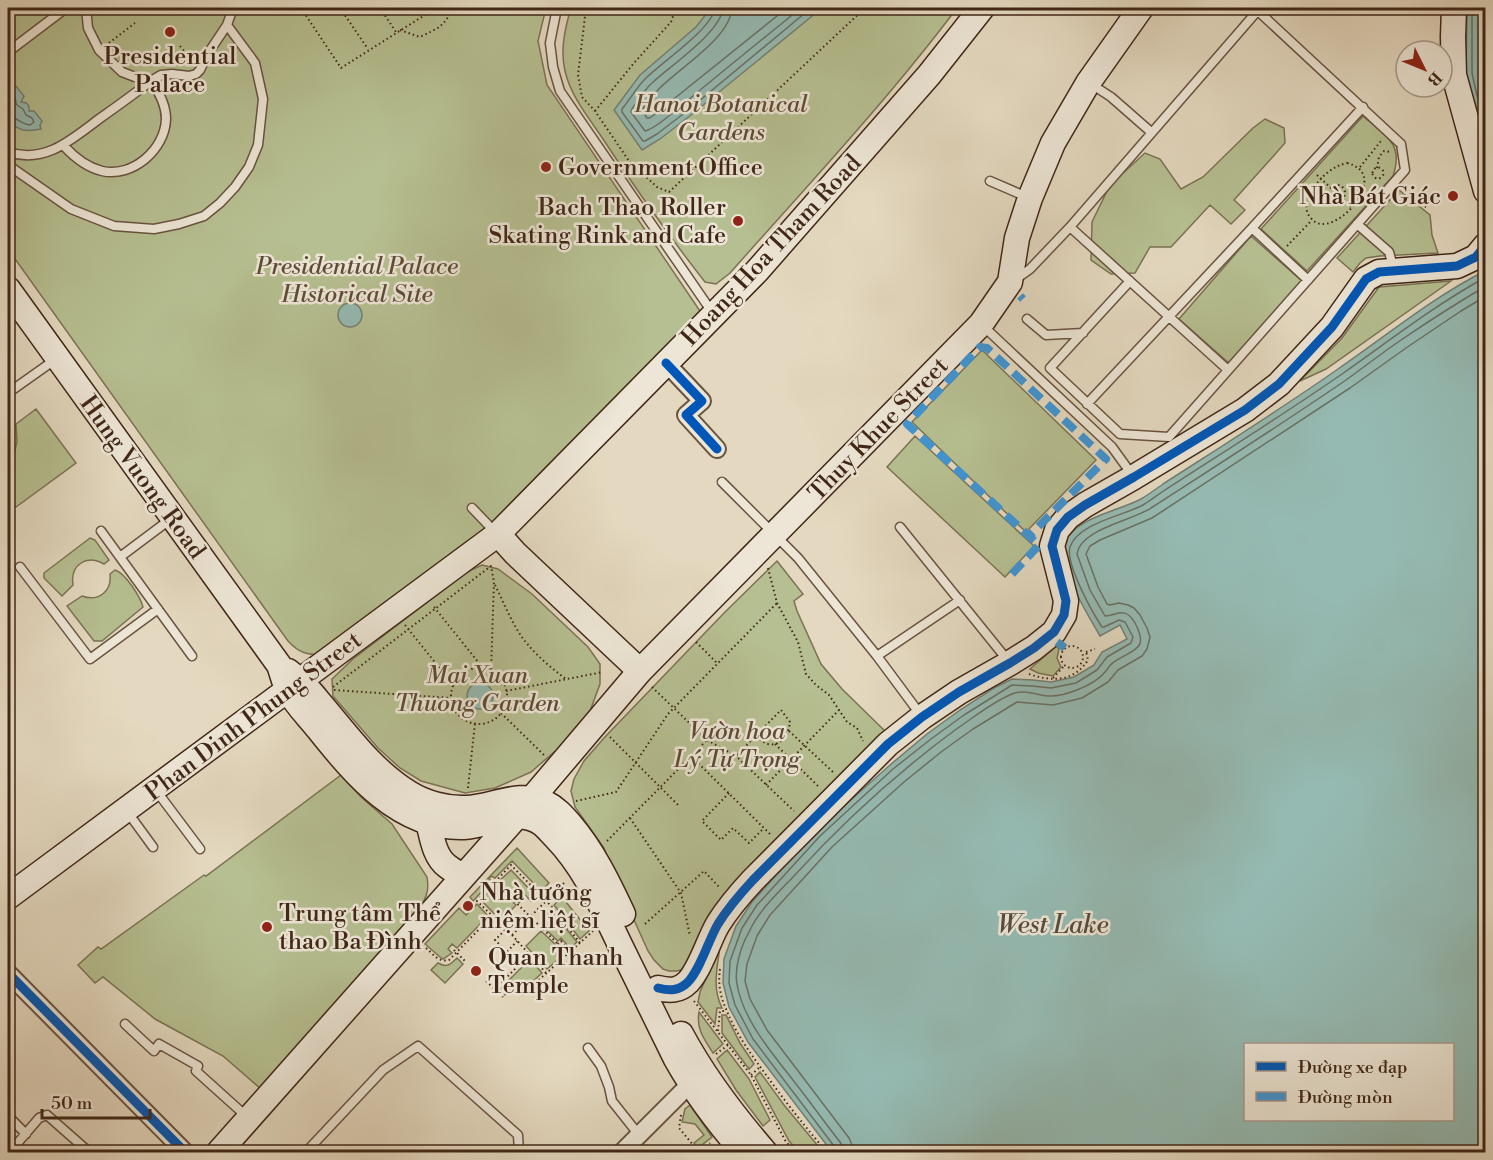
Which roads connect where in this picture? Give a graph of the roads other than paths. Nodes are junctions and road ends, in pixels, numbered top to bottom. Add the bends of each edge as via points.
1 (66, 8) edge
2 (86, 8) edge
3 (233, 8) edge
4 (556, 8) edge
5 (982, 8) edge
6 (1141, 8) edge
7 (1454, 8) edge
8 (1259, 9) edge
9 (227, 25) junction
10 (8, 52) edge
11 (152, 81) junction
12 (1088, 83) junction
13 (1363, 107) junction
14 (1151, 132) junction
15 (64, 146) junction
16 (8, 153) edge
17 (8, 165) edge
18 (990, 181) dead end
19 (1485, 191) edge
20 (1030, 198) junction
21 (1357, 224) junction
22 (1070, 226) junction
23 (1252, 228) junction
24 (1485, 245) edge
25 (1394, 270) junction
26 (1308, 280) junction
27 (1130, 281) junction
28 (1010, 282) junction
29 (8, 290) edge
30 (713, 314) junction
31 (1170, 317) junction
32 (1026, 319) dead end
33 (981, 324) junction
34 (1083, 333) junction
35 (57, 358) junction
36 (666, 363) junction
37 (1228, 370) junction
38 (8, 393) edge
39 (1087, 404) junction
40 (717, 449) dead end
41 (1134, 477) junction
42 (722, 482) dead end
43 (472, 508) dead end
44 (172, 518) junction
45 (900, 527) dead end
46 (100, 531) dead end
47 (498, 534) junction
48 (775, 535) junction
49 (120, 557) junction
50 (20, 567) dead end
51 (960, 600) junction
52 (158, 609) junction
53 (192, 656) dead end
54 (877, 656) junction
55 (1020, 669) junction
56 (646, 679) junction
57 (295, 685) junction
58 (922, 717) junction
59 (155, 789) junction
60 (524, 807) junction
61 (126, 810) junction
62 (428, 822) junction
63 (153, 847) dead end
64 (200, 849) dead end
65 (463, 876) junction
66 (8, 897) edge
67 (8, 973) edge
68 (658, 988) junction
69 (125, 1024) dead end
70 (588, 1048) dead end
71 (690, 1084) junction
72 (8, 1116) edge
73 (249, 1118) junction
74 (26, 1134) junction
75 (639, 1135) junction
76 (10, 1152) edge
77 (89, 1152) edge
78 (185, 1152) edge
79 (219, 1152) edge
80 (306, 1152) edge
81 (519, 1152) edge
82 (622, 1152) edge
83 (743, 1152) edge
84 (765, 1152) edge

1 - 10 lane
2 - 11 lane via 88,28 99,50 122,72
3 - 9 lane
4 - 30 lane via 550,43 560,91
5 - 30 main road, Hoang Hoa Tham Road via 929,75 757,271
6 - 12 main road, Thuy Khue Street
7 - 19 main road via 1454,75
8 - 13 lane
8 - 14 lane
9 - 11 lane via 196,74 161,75
9 - 17 lane via 255,63 263,99 258,145 235,187 204,216 154,229 114,226 71,209
11 - 15 lane
11 - 15 lane via 166,120 157,146 142,162 121,171 104,171 74,157
12 - 14 lane via 1112,97
12 - 20 main road, Thuy Khue Street via 1053,143
13 - 21 lane via 1401,144 1405,170
13 - 23 lane
14 - 22 lane
15 - 16 lane via 38,155
18 - 20 lane
20 - 28 main road, Thuy Khue Street via 1017,237
21 - 25 lane via 1389,252
21 - 26 lane
22 - 27 lane
22 - 28 lane via 1030,269
23 - 26 lane
23 - 31 lane
24 - 25 main road via 1476,257 1457,266
25 - 41 main road via 1366,279 1332,327 1279,384 1245,410
26 - 37 lane
27 - 31 lane
27 - 34 lane
28 - 33 main road, Thuy Khue Street
29 - 35 main road, Hung Vuong Road
30 - 36 main road, Hoang Hoa Tham Road
31 - 37 lane
31 - 39 lane
32 - 34 lane via 1046,334
33 - 41 lane via 1112,447
33 - 48 main road, Thuy Khue Street
34 - 39 lane via 1050,368
35 - 38 lane
35 - 44 main road, Hung Vuong Road
36 - 40 street via 702,402 686,415
36 - 47 main road, Hoang Hoa Tham Road
37 - 39 lane via 1169,437 1120,434
41 - 55 main road via 1085,504 1057,530 1052,546 1066,601 1064,615
42 - 48 lane
43 - 47 lane
44 - 49 lane
44 - 57 main road, Hung Vuong Road
45 - 51 lane
46 - 49 lane
47 - 56 main road
47 - 57 main road, Phan Dinh Phung Street
48 - 54 lane
48 - 56 main road, Thuy Khue Street via 664,644
49 - 52 lane
50 - 52 lane via 90,659
51 - 54 lane
51 - 55 lane
52 - 53 lane
54 - 58 lane
55 - 58 main road via 959,692
56 - 60 main road, Thuy Khue Street
57 - 59 main road, Phan Dinh Phung Street
57 - 60 main road via 387,777 422,800 466,808 517,798
57 - 62 main road via 334,748 355,772 392,805
58 - 68 main road via 888,744 733,902 688,982 675,990
59 - 61 main road, Phan Dinh Phung Street
59 - 64 lane
60 - 62 main road via 465,827
60 - 65 main road, Thuy Khue Street
60 - 68 main road via 547,803 591,852
60 - 71 main road via 579,867
61 - 63 lane
61 - 66 main road, Phan Dinh Phung Street
62 - 65 main road via 439,858
65 - 73 main road, Thuy Khue Street
67 - 78 street
68 - 84 main road via 707,1078
69 - 73 lane via 154,1051 159,1044 198,1066 196,1071
70 - 75 lane via 601,1066 612,1101
71 - 75 street
71 - 83 main road
72 - 74 lane
73 - 79 main road, Thuy Khue Street
74 - 76 lane
74 - 77 lane via 39,1118 47,1115
75 - 82 street
80 - 81 lane via 383,1070 418,1046 518,1135

